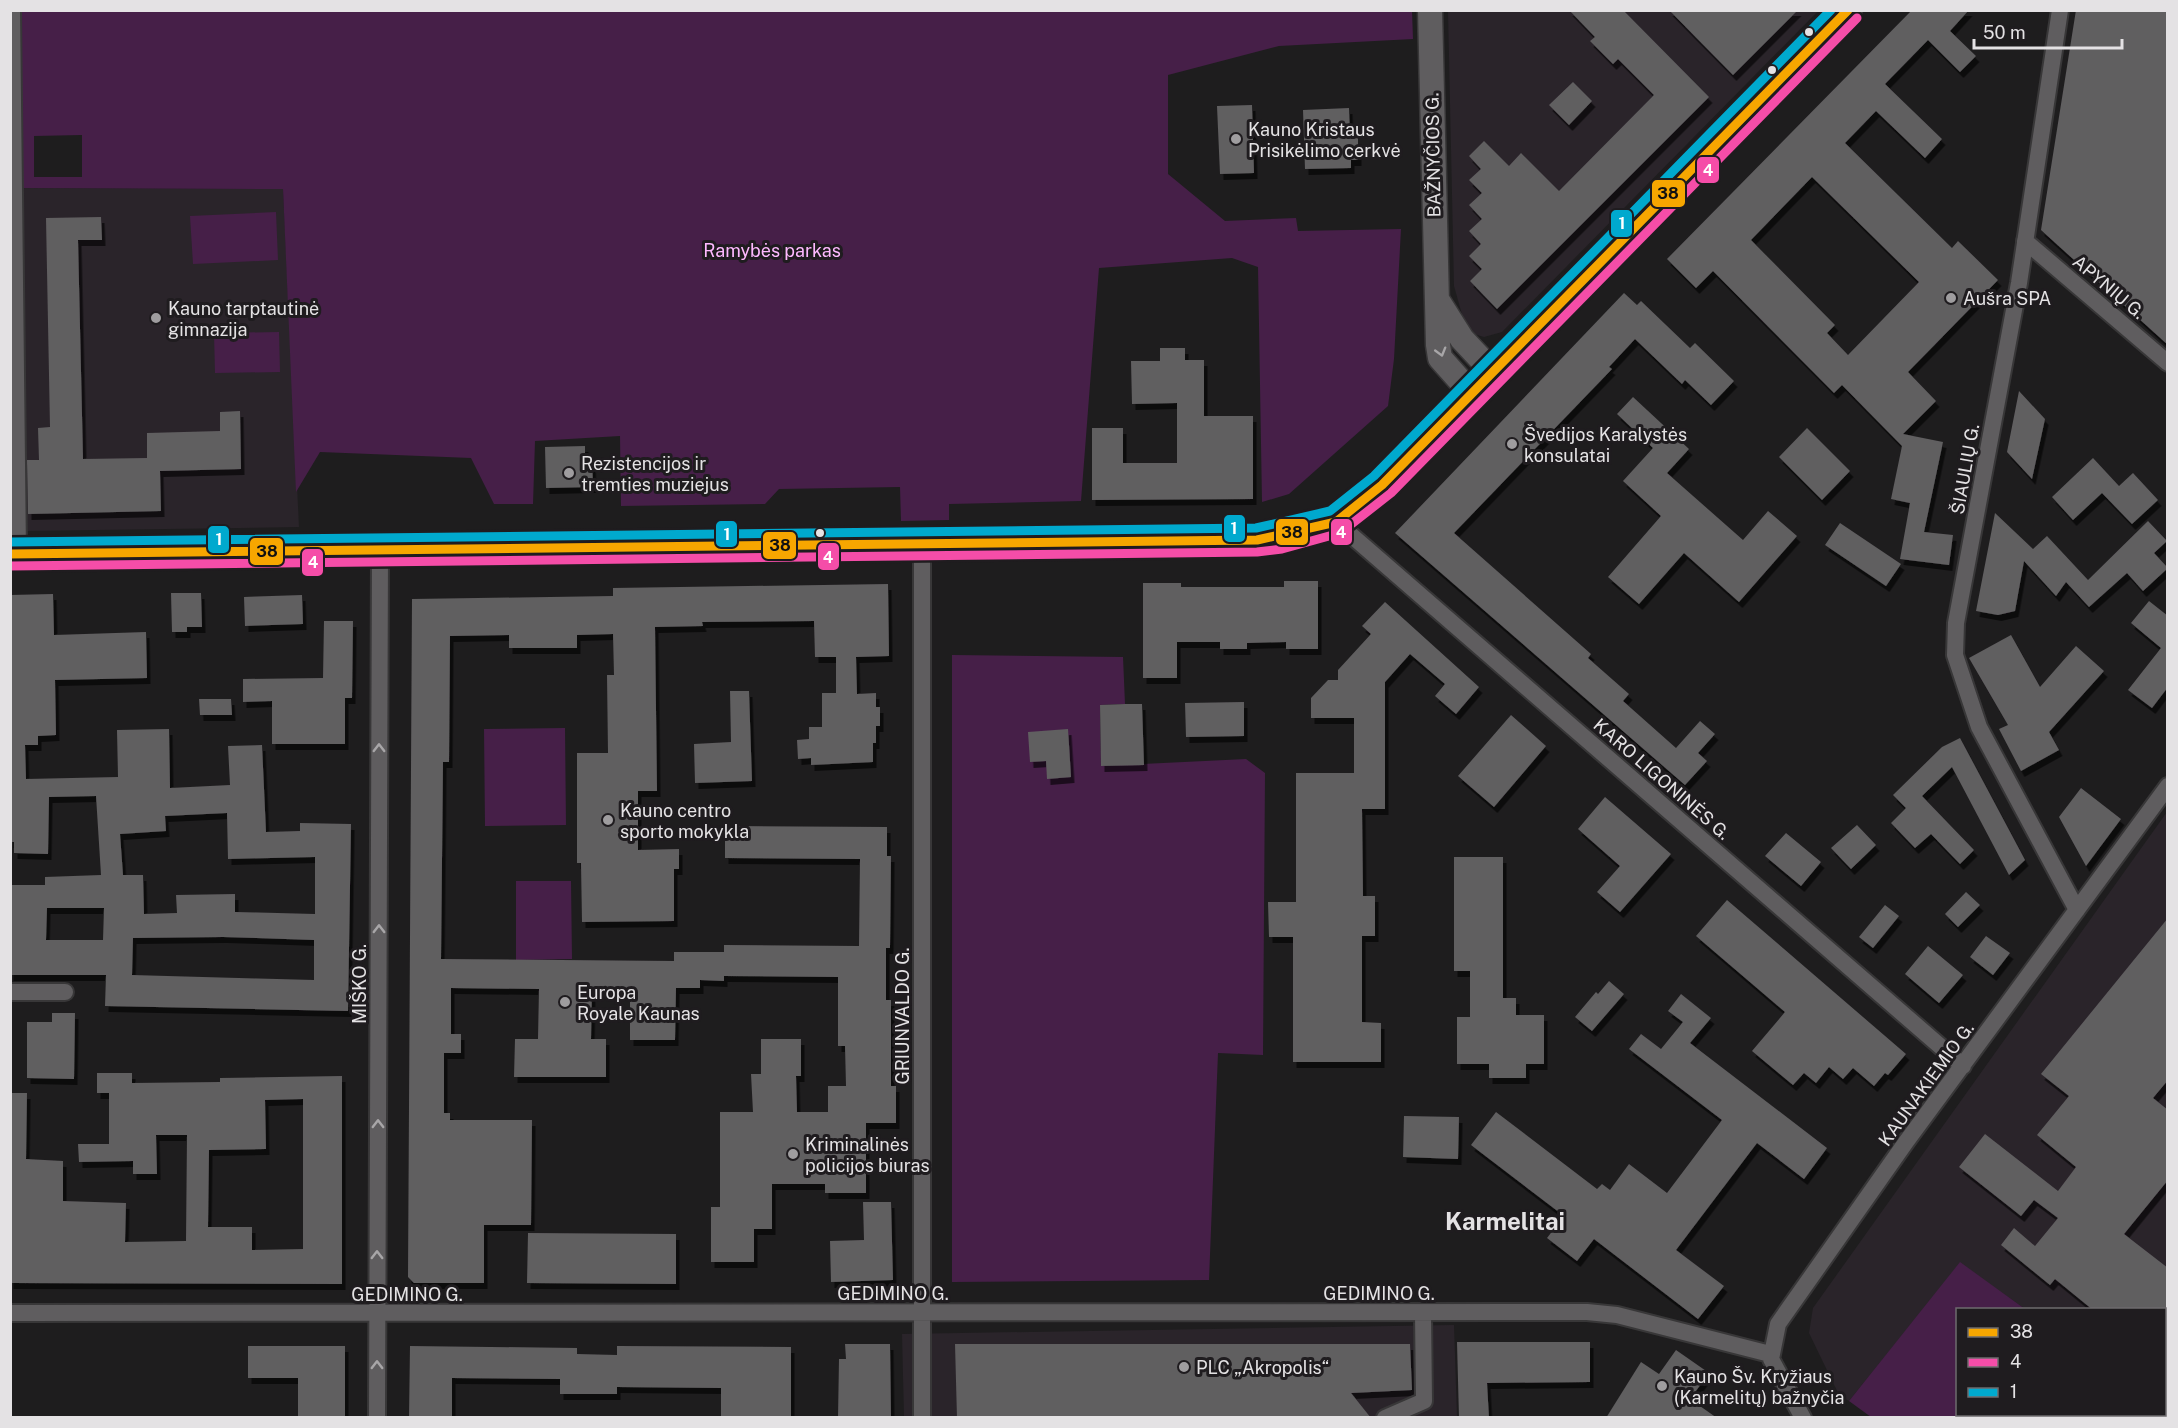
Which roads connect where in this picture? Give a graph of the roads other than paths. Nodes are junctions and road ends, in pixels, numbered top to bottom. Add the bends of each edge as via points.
1 (12, 10) edge
2 (1430, 10) edge
3 (1848, 10) edge
4 (2060, 10) edge
5 (12, 109) edge
6 (2025, 241) junction
7 (1437, 300) junction
8 (2168, 363) edge
9 (1493, 372) junction
10 (1472, 394) junction
11 (1336, 522) junction
12 (922, 543) junction
13 (380, 550) junction
14 (14, 554) edge
15 (2168, 786) edge
16 (2077, 910) junction
17 (10, 992) edge
18 (65, 992) dead end
19 (1963, 1066) junction
20 (377, 1313) junction
21 (921, 1313) junction
22 (1422, 1313) junction
23 (10, 1314) edge
24 (1770, 1354) junction
25 (377, 1418) edge
26 (922, 1418) edge
27 (1385, 1418) edge
28 (1803, 1418) edge

1 - 5 street
2 - 7 street, BAŽNYČIOS G.
3 - 9 main road
4 - 6 street, ŠIAULIŲ G.
5 - 14 street via 17,456
6 - 8 street, APYNIŲ G.
6 - 16 street, ŠIAULIŲ G. via 1956,623 1955,655 1979,727
7 - 9 street via 1462,339
7 -> 10 street, BAŽNYČIOS G. via 1440,358
9 - 10 main road
10 - 11 main road via 1382,485
11 - 12 main road via 1257,540
11 - 19 street, KARO LIGONINĖS G.
12 - 13 main road
12 - 21 street, GRIUNVALDO G.
13 - 14 main road
20 -> 13 street, MIŠKO G.
15 - 16 street, KAUNAKIEMIO G.
16 - 19 street, KAUNAKIEMIO G.
17 - 18 street
19 - 24 street, KAUNAKIEMIO G. via 1778,1324
20 - 21 street, GEDIMINO G.
20 - 23 street, GEDIMINO G.
25 -> 20 street, MIŠKO G.
21 - 22 street, GEDIMINO G.
21 - 26 street, GRIUNVALDO G.
22 - 24 street, GEDIMINO G. via 1617,1315
22 - 27 street via 1425,1401
24 - 28 street via 1773,1367

